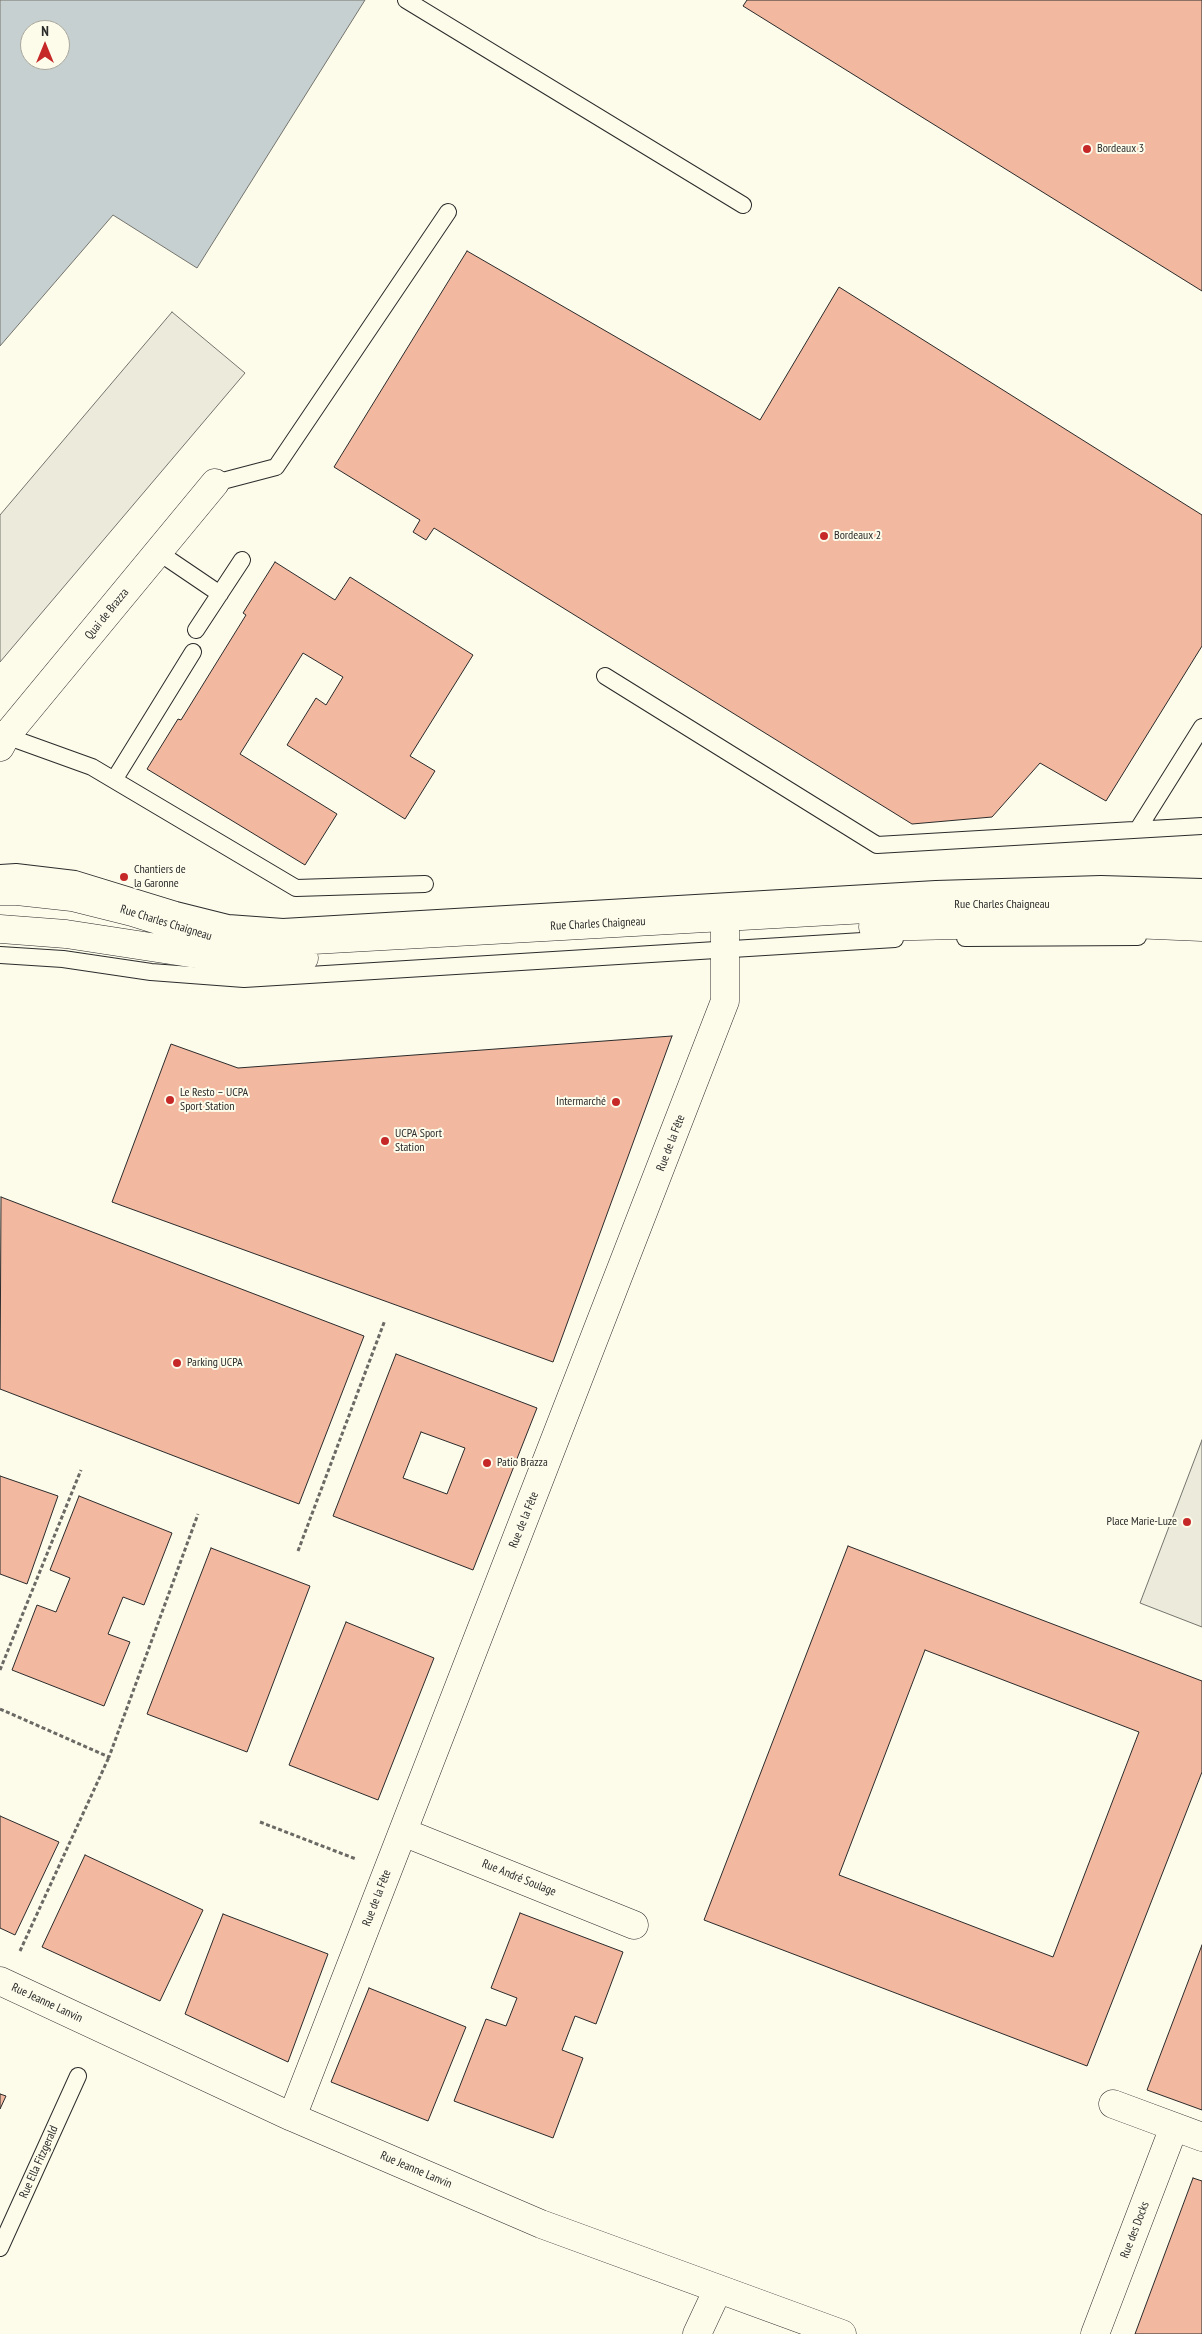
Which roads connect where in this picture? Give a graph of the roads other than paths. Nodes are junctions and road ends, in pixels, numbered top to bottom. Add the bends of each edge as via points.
1 (406, 0) edge
2 (744, 205) dead end
3 (448, 212) dead end
4 (215, 483) joint
5 (158, 552) junction
6 (242, 560) dead end
7 (220, 594) junction
8 (196, 630) dead end
9 (193, 652) dead end
10 (605, 676) dead end
11 (1202, 727) edge
12 (3, 741) edge
13 (114, 780) junction
14 (1202, 826) edge
15 (1138, 829) junction
16 (0, 873) edge
17 (426, 884) dead end
18 (1202, 886) edge
19 (0, 891) edge
20 (1202, 906) edge
21 (1202, 927) edge
22 (0, 929) edge
23 (725, 934) junction
24 (1202, 941) edge
25 (0, 955) edge
26 (403, 1832) junction
27 (634, 1925) dead end
28 (0, 1981) edge
29 (78, 2076) dead end
30 (1113, 2104) dead end
31 (292, 2118) junction
32 (1174, 2127) junction
33 (1202, 2137) edge
34 (0, 2248) edge
35 (718, 2289) junction
36 (697, 2334) edge
37 (842, 2334) edge
38 (1095, 2334) edge

1 - 2 lane
3 - 4 lane via 276,467
4 - 5 street, Quai de Brazza
5 - 7 lane
5 - 12 street, Quai de Brazza
6 - 7 lane
7 - 8 lane
9 - 13 lane
10 - 15 lane via 877,845
11 - 15 lane
12 - 13 lane via 92,767
13 - 17 lane via 296,888
14 - 15 lane
16 - 18 lane via 75,879 228,923 283,927 936,889 1101,884
19 - 23 street, Rue Charles Chaigneau via 72,897 218,939 295,941
20 - 23 street, Rue Charles Chaigneau via 938,905
21 - 23 street, Rue Charles Chaigneau via 1084,922
22 - 23 street, Rue Charles Chaigneau via 66,934 242,961
23 - 24 lane via 906,939 1169,937
23 - 25 lane via 244,979
23 - 26 street, Rue de la Fête via 725,1001
26 - 27 street, Rue André Soulage
26 - 31 street, Rue de la Fête
28 - 31 street, Rue Jeanne Lanvin
29 - 34 lane, Rue Ella Fitzgerald
30 - 32 street
31 - 35 street, Rue Jeanne Lanvin via 540,2224
32 - 33 street
32 - 38 street, Rue des Docks
35 - 36 street
35 - 37 street, Rue Jeanne Lanvin

